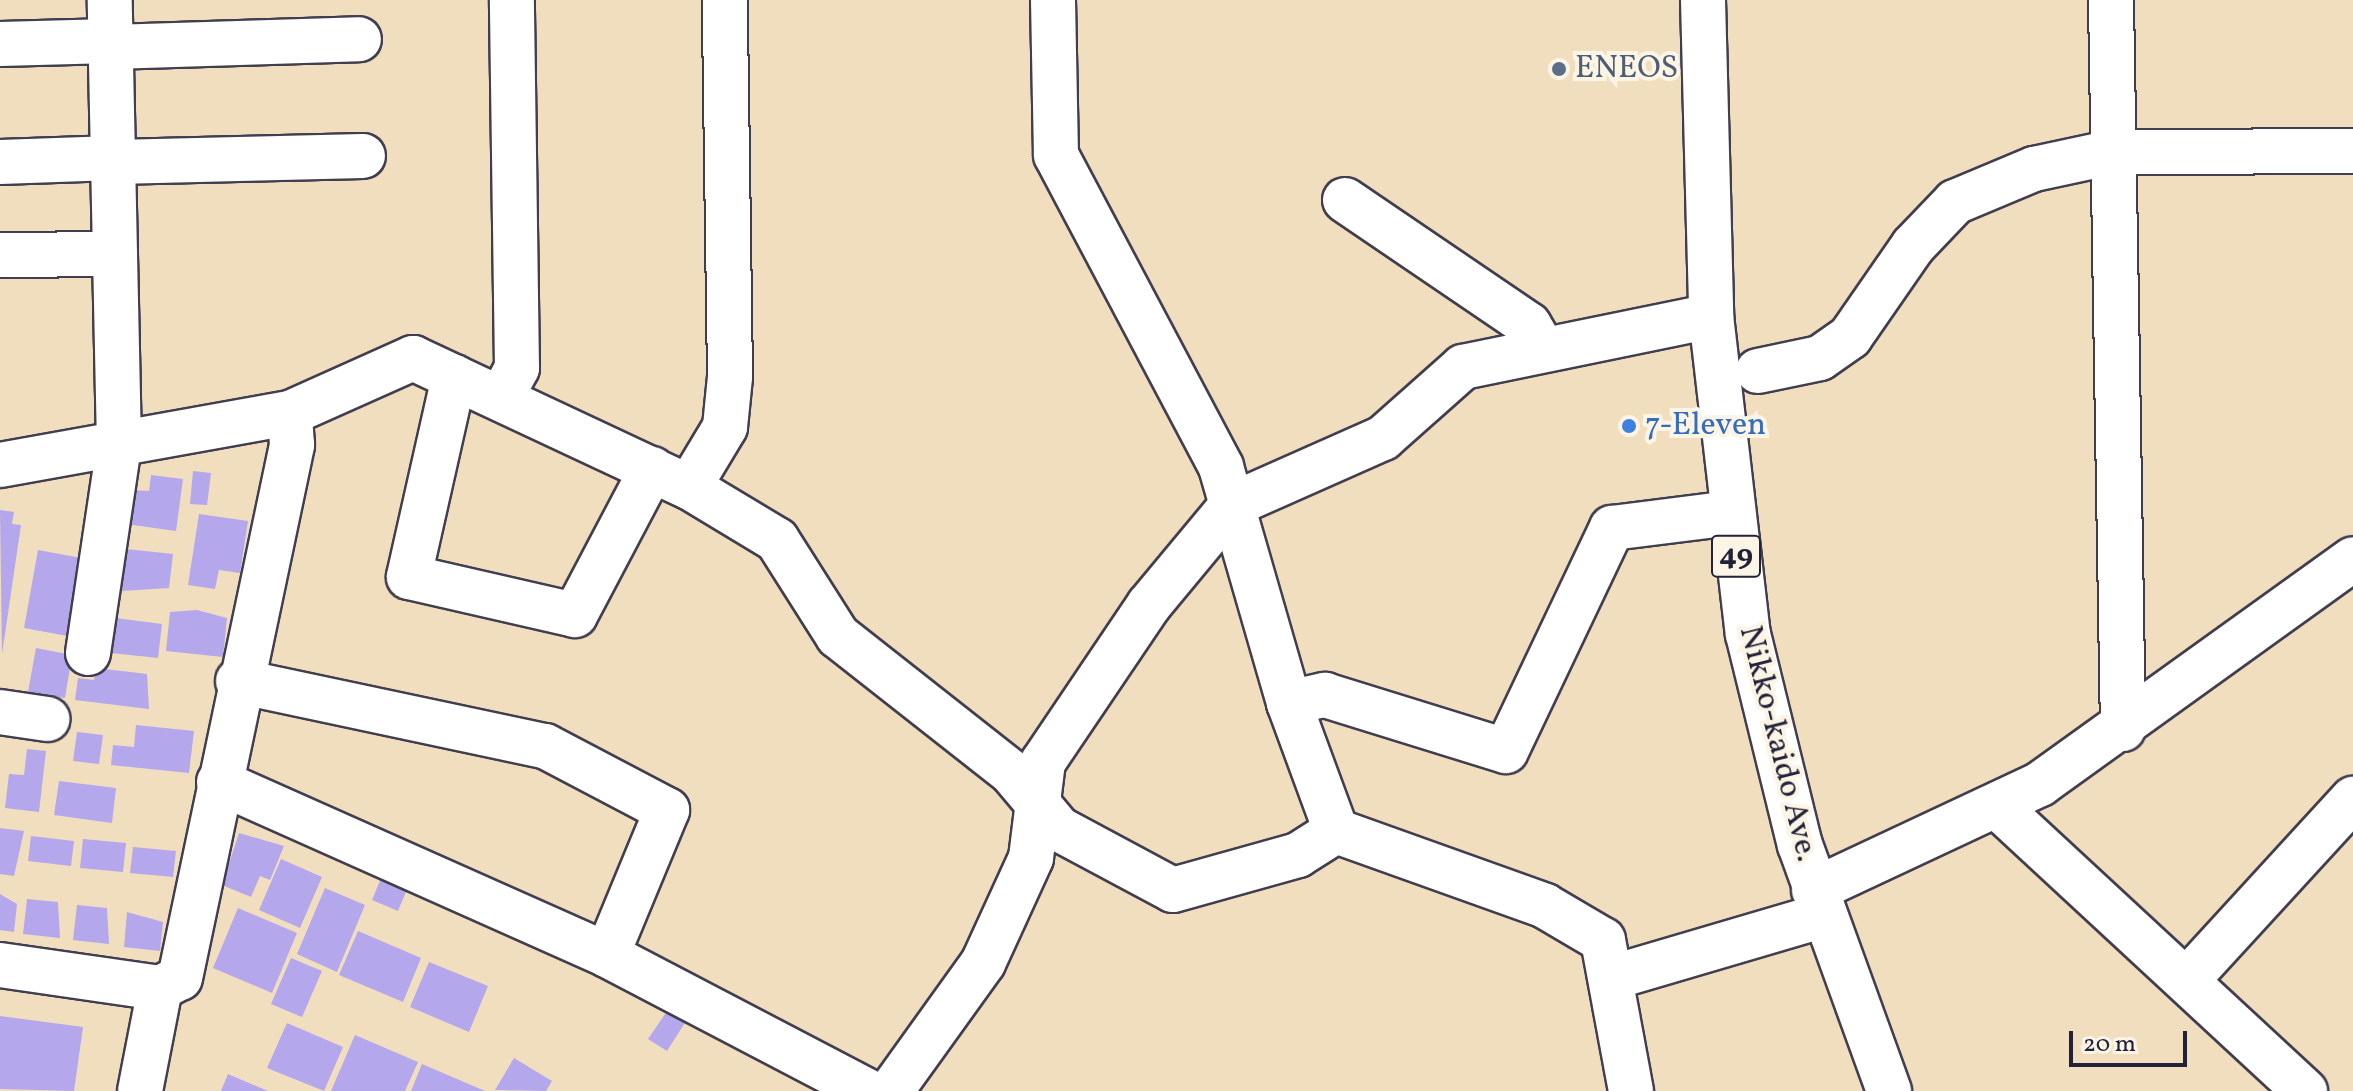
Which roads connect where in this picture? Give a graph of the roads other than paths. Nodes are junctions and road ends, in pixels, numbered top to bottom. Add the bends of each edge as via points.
1 (512, 0) edge
2 (725, 0) edge
3 (1053, 0) edge
4 (1703, 0) edge
5 (2111, 0) edge
6 (111, 29) edge
7 (359, 39) dead end
8 (0, 44) edge
9 (2353, 151) edge
10 (2113, 152) junction
11 (363, 156) dead end
12 (114, 160) junction
13 (0, 162) edge
14 (1345, 200) dead end
15 (115, 254) junction
16 (0, 255) edge
17 (1711, 316) junction
18 (1543, 349) junction
19 (1758, 371) dead end
20 (454, 377) junction
21 (501, 398) junction
22 (290, 413) junction
23 (119, 445) junction
24 (0, 465) edge
25 (671, 478) junction
26 (1232, 505) junction
27 (1730, 513) junction
28 (2353, 559) edge
29 (88, 653) dead end
30 (238, 681) junction
31 (1289, 703) junction
32 (0, 712) edge
33 (47, 719) dead end
34 (2123, 729) junction
35 (219, 782) junction
36 (2353, 799) edge
37 (1037, 805) junction
38 (1997, 806) junction
39 (1336, 831) junction
40 (1819, 902) junction
41 (607, 955) junction
42 (0, 965) edge
43 (1614, 977) junction
44 (2187, 980) junction
45 (160, 988) junction
46 (140, 1091) edge
47 (867, 1091) edge
48 (891, 1091) edge
49 (1631, 1091) edge
50 (1889, 1091) edge
51 (2305, 1091) edge

1 - 21 street via 517,368
2 - 25 street via 730,377 725,427
3 - 26 street via 1056,155 1074,201 1204,425
4 - 17 street, Nikko-kaido Ave. / 49
5 - 10 street
6 - 7 street
6 - 8 street
6 - 12 street
9 - 10 street
10 - 19 street via 2034,169 1955,202 1913,246 1850,337 1820,358
10 - 34 street
11 - 12 street
12 - 13 street
12 - 15 street
14 - 18 street via 1529,325
15 - 16 street
15 - 23 street
17 - 18 street
17 - 27 street, Nikko-kaido Ave. / 49
18 - 26 street via 1463,367 1383,438
20 - 21 street
20 - 22 street via 413,358
20 - 25 street via 409,577 575,615
21 - 25 street
22 - 23 street
22 - 30 street via 292,445
23 - 24 street
23 - 29 street
25 - 37 street via 777,540 838,636 1012,773
26 - 31 street
26 - 37 street via 1149,605 1043,762
27 - 31 street via 1612,528 1506,751 1325,695
27 - 40 street, Nikko-kaido Ave. / 49 via 1769,737
28 - 34 street
30 - 35 street
30 - 41 street via 545,746 667,810
31 - 39 street
32 - 33 street
34 - 38 street
35 - 41 street
35 - 45 street via 180,978
36 - 44 street
37 - 39 street via 1059,829 1173,890 1298,855
37 - 48 street via 1031,858 983,963
38 - 40 street
38 - 44 street
39 - 43 street via 1545,906 1603,940
40 - 43 street
40 - 50 street, Nikko-kaido Ave. / 49
41 - 47 street
42 - 45 street
43 - 49 street
44 - 51 street
45 - 46 street

